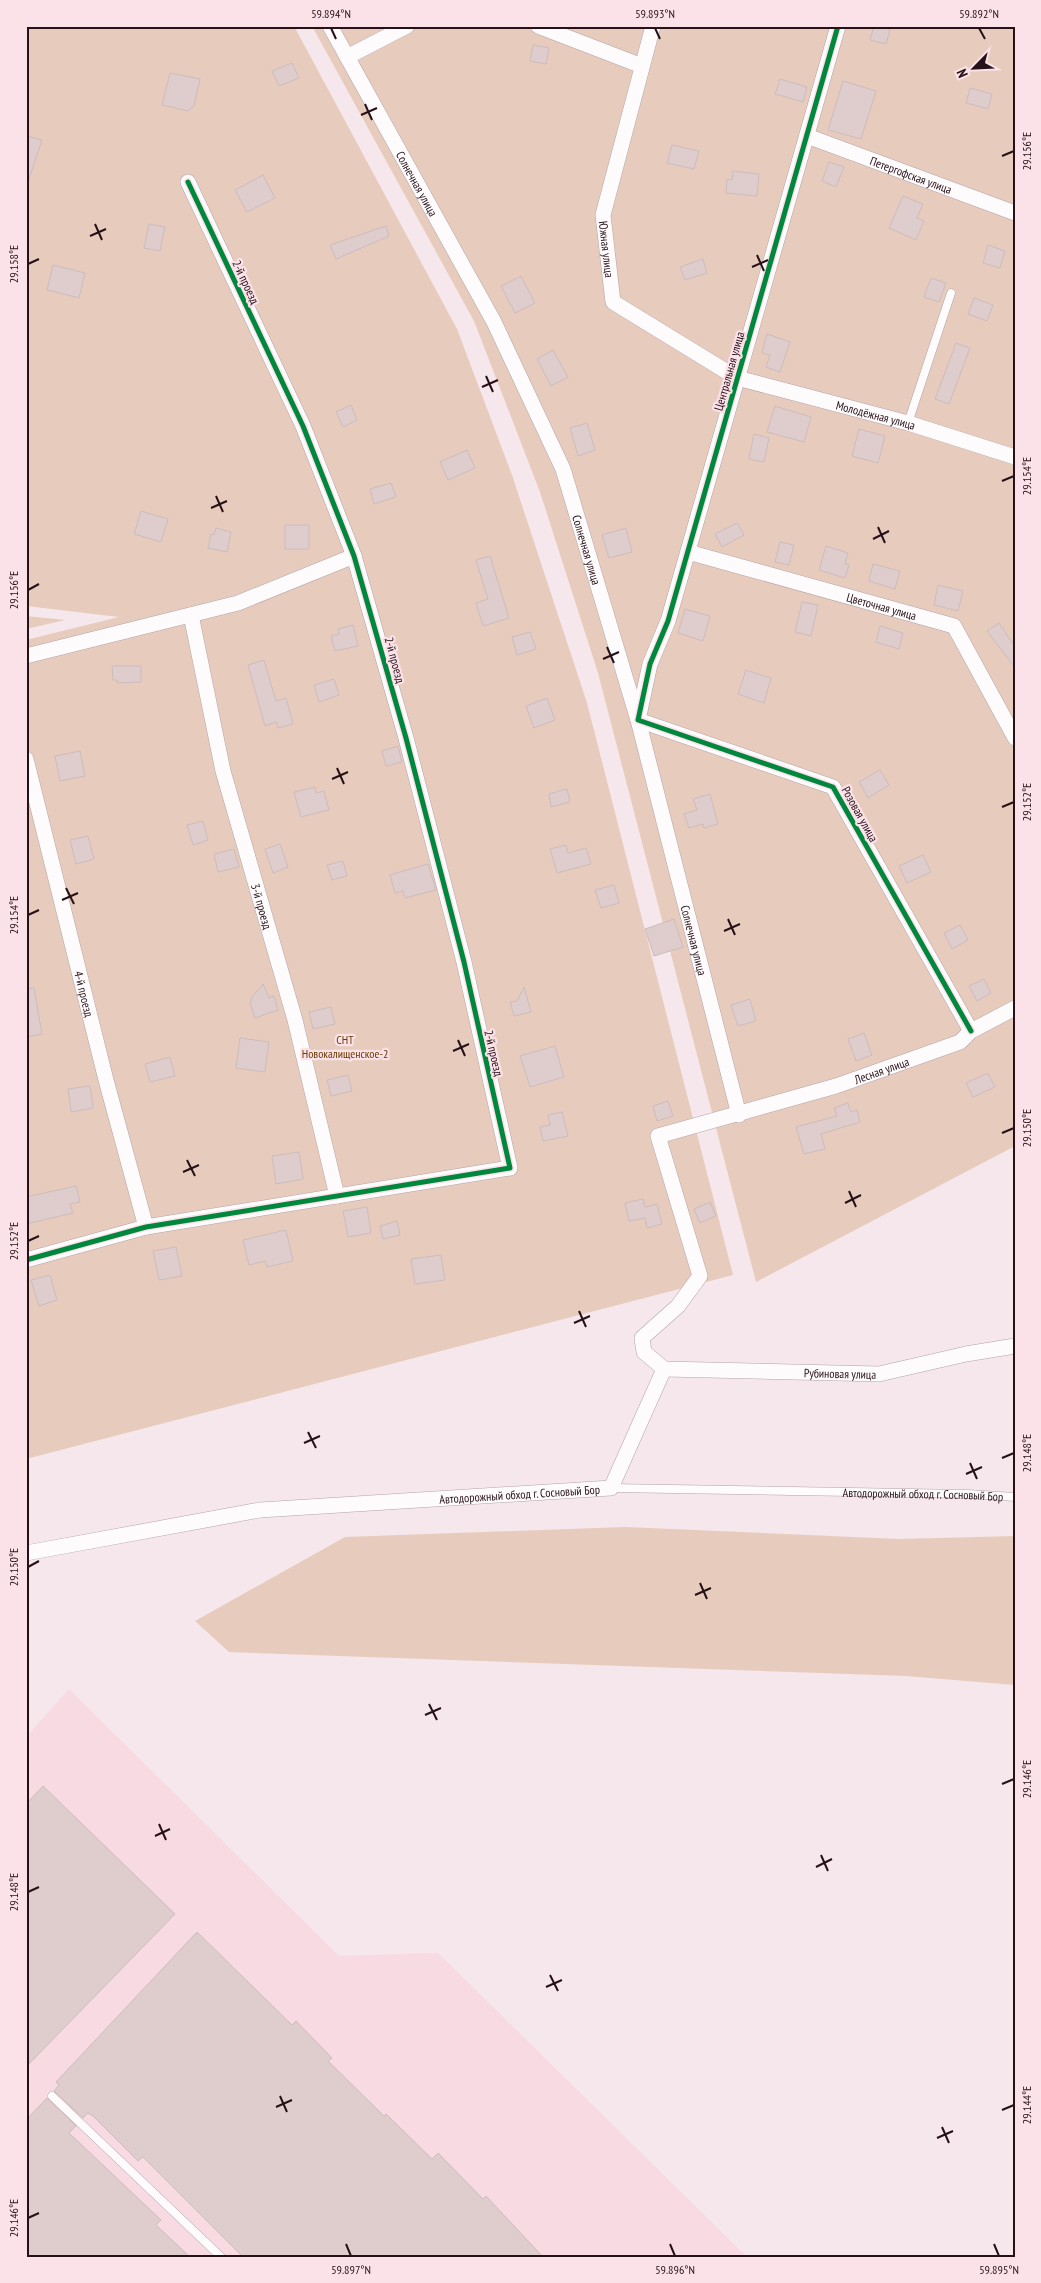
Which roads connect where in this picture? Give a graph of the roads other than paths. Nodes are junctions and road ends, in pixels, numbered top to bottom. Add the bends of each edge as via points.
1 (330, 26) edge
2 (407, 26) edge
3 (538, 26) edge
4 (653, 26) edge
5 (838, 26) edge
6 (346, 57) junction
7 (642, 66) junction
8 (807, 136) junction
9 (188, 182) dead end
10 (1015, 213) edge
11 (951, 293) dead end
12 (737, 378) junction
13 (908, 423) junction
14 (1015, 457) edge
15 (688, 552) junction
16 (354, 556) junction
17 (191, 615) junction
18 (26, 656) edge
19 (638, 720) junction
20 (1015, 738) edge
21 (26, 760) edge
22 (1015, 1008) edge
23 (971, 1031) junction
24 (739, 1115) junction
25 (337, 1196) junction
26 (146, 1227) junction
27 (26, 1260) edge
28 (1015, 1346) edge
29 (664, 1368) junction
30 (611, 1488) junction
31 (1015, 1497) edge
32 (26, 1553) edge
33 (52, 2096) dead end
34 (221, 2257) edge

1 - 6 street, Солнечная улица
2 - 6 street
3 - 7 street
4 - 7 street, Южная улица
5 - 8 street, Центральная улица
6 - 19 street, Солнечная улица via 494,322 563,469
7 - 12 street, Южная улица via 603,215 613,302
8 - 10 street, Петергофская улица
8 - 12 street, Центральная улица
9 - 16 street, 2-й проезд via 303,426
11 - 13 lane
12 - 13 street, Молодёжная улица
12 - 15 street, Центральная улица
13 - 14 street, Молодёжная улица
15 - 19 street, Центральная улица via 668,621 650,664
15 - 20 street, Цветочная улица via 954,626
16 - 17 street via 238,603
16 - 25 street, 2-й проезд via 464,962 510,1168
17 - 18 street
17 - 25 street, 3-й проезд via 223,771 295,1020
19 - 23 street, Розовая улица via 833,787
19 - 24 street, Солнечная улица
21 - 26 street, 4-й проезд
22 - 23 street, Лесная улица
23 - 24 street, Лесная улица via 960,1042 836,1086
24 - 29 street, Лесная улица via 658,1136 700,1276 678,1306 642,1338 644,1352
25 - 26 street
26 - 27 street
28 - 29 street, Рубиновая улица via 879,1374
29 - 30 street
30 - 31 lane, Автодорожный обход г. Сосновый Бор
30 - 32 street, Автодорожный обход г. Сосновый Бор via 260,1510
33 - 34 lane

